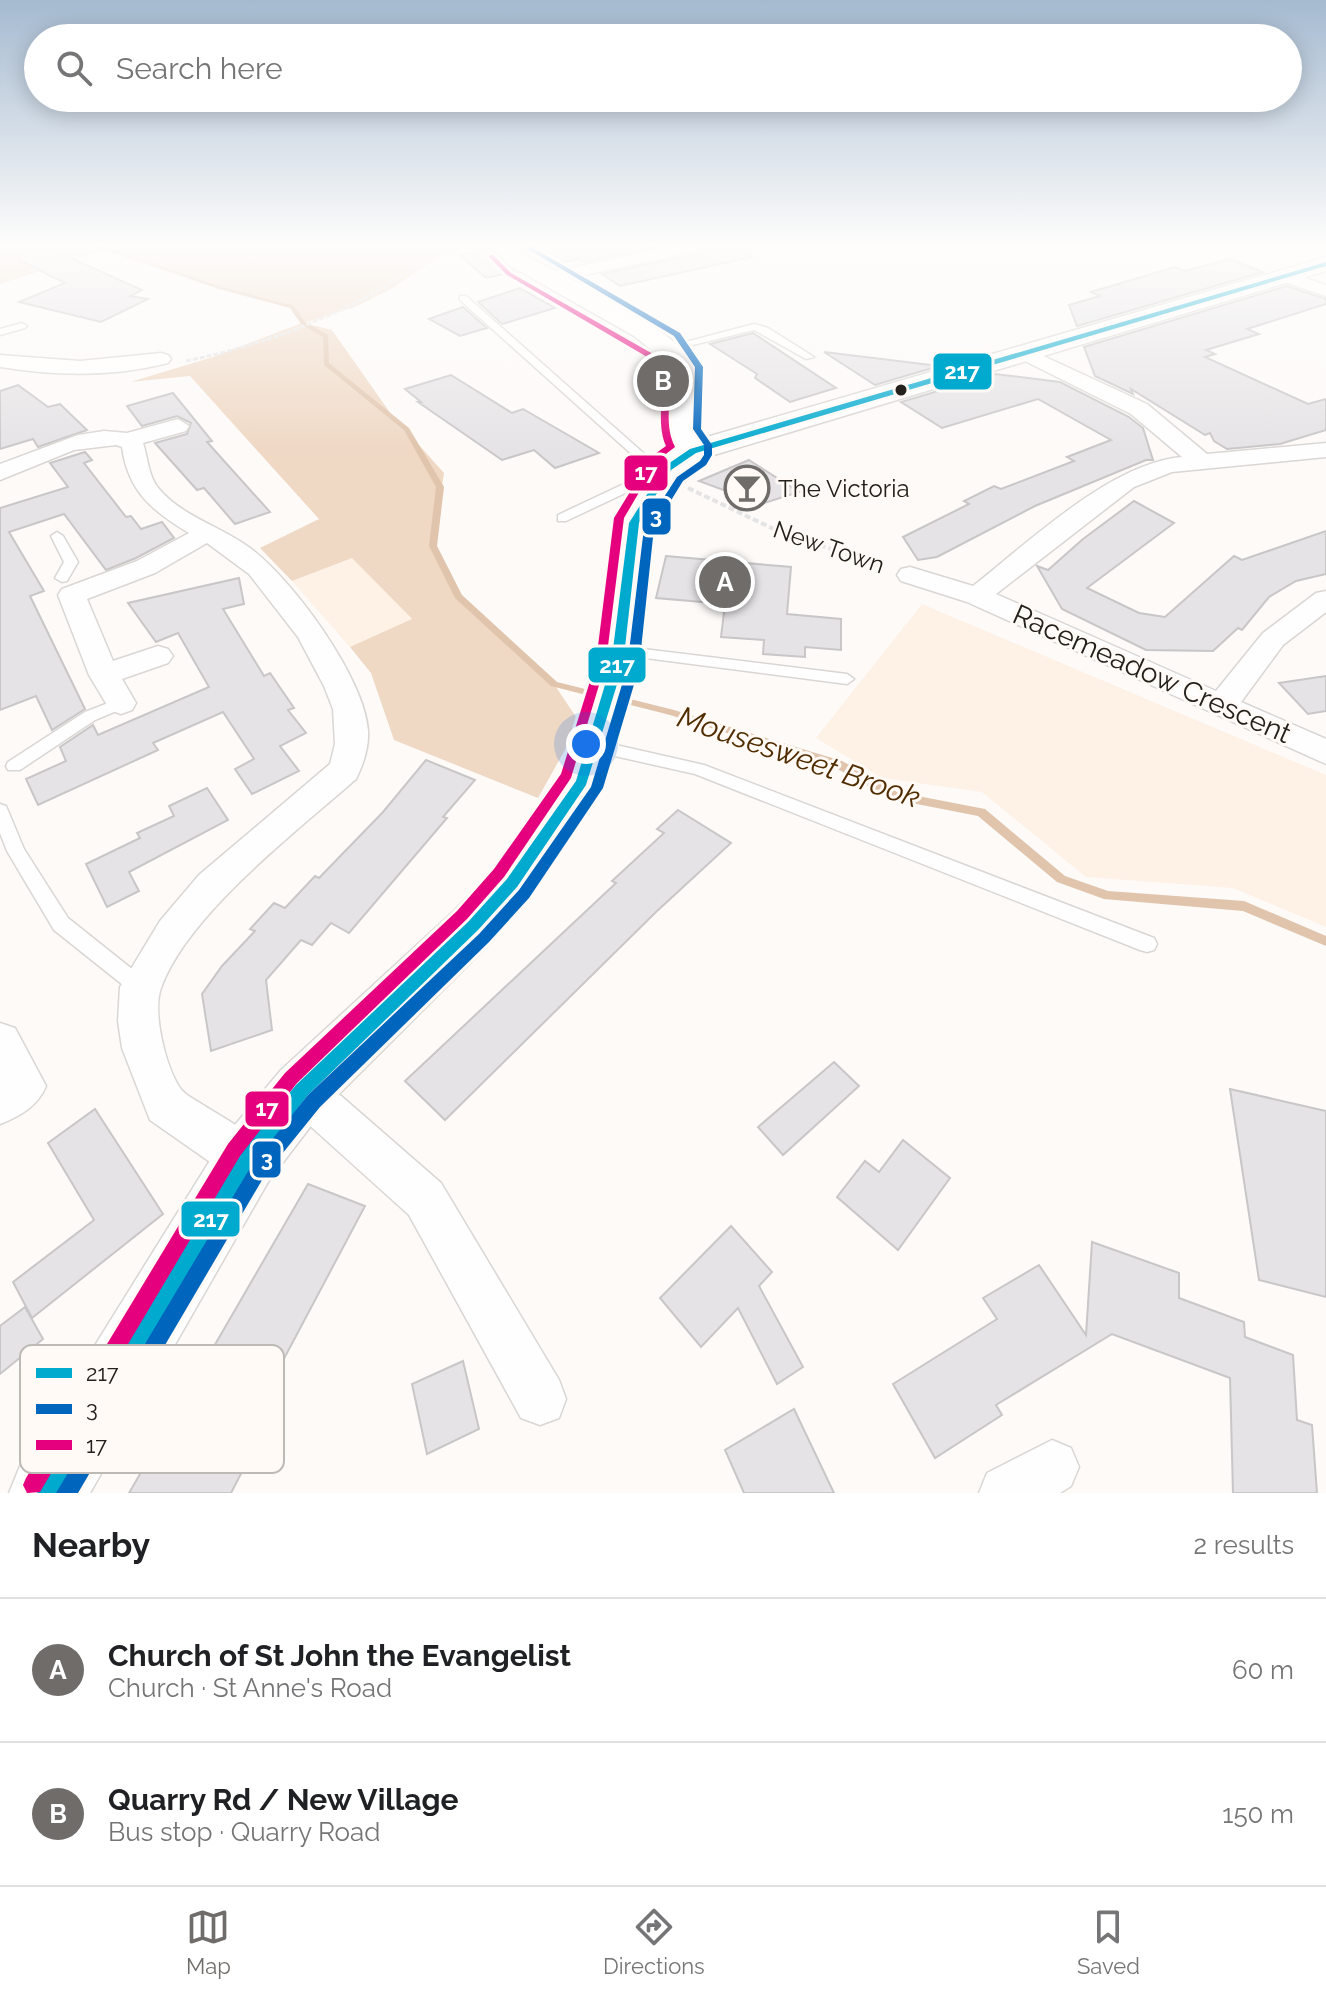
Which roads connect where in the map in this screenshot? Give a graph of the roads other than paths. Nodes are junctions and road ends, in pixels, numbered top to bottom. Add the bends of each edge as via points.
1 (482, 315) edge
2 (611, 315) edge
3 (1154, 315) edge
4 (22, 326) dead end
5 (0, 332) edge
6 (668, 348) junction
7 (1024, 353) junction
8 (809, 357) dead end
9 (161, 359) dead end
10 (0, 361) edge
11 (178, 426) dead end
12 (128, 440) junction
13 (1326, 450) edge
14 (693, 451) junction
15 (1203, 463) junction
16 (658, 472) junction
17 (0, 473) edge
18 (562, 518) dead end
19 (210, 531) junction
20 (57, 536) dead end
21 (910, 575) road end
22 (67, 586) junction
23 (977, 596) junction
24 (1326, 599) edge
25 (158, 656) dead end
26 (618, 658) junction
27 (104, 675) junction
28 (847, 679) dead end
29 (121, 703) joint
30 (1221, 706) junction
31 (597, 739) junction
32 (1326, 752) edge
33 (14, 766) dead end
34 (0, 811) edge
35 (1147, 944) dead end
36 (140, 987) junction
37 (0, 1042) edge
38 (302, 1090) junction
39 (0, 1103) edge
40 (246, 1160) junction
41 (135, 1345) edge
42 (540, 1399) dead end
43 (59, 1473) edge
44 (47, 1493) edge

1 - 16 lane
2 - 6 street
3 - 7 street
4 - 5 lane
6 - 8 lane via 754,327
6 - 14 street via 683,369 681,434
7 - 14 street
7 - 15 street via 1139,409
9 - 10 street via 102,368
11 - 12 street
12 - 17 street via 62,446
12 - 19 street via 147,491
13 - 15 street, Racemeadow Crescent
14 - 16 street
15 - 23 street, Racemeadow Crescent via 1168,465 1126,482
16 - 18 lane
16 - 26 street via 634,523
19 - 22 street via 146,567
19 - 36 street via 283,593 340,686 352,728 351,749 344,770 212,886 173,932
20 - 22 lane via 71,562
21 - 23 street, Racemeadow Crescent
22 - 27 street
23 - 30 street, Racemeadow Crescent
24 - 30 street via 1273,639
25 - 27 street
26 - 28 lane
26 - 31 street
27 - 29 street
29 - 33 lane via 90,716
30 - 32 street, Racemeadow Crescent
31 - 35 lane via 698,769
31 - 38 street via 582,782 512,883
34 - 36 lane via 16,851 61,924
36 - 40 street via 143,1048 165,1105
37 - 39 street via 25,1086
38 - 40 street
38 - 42 street via 425,1199
40 - 41 street
43 - 44 street

